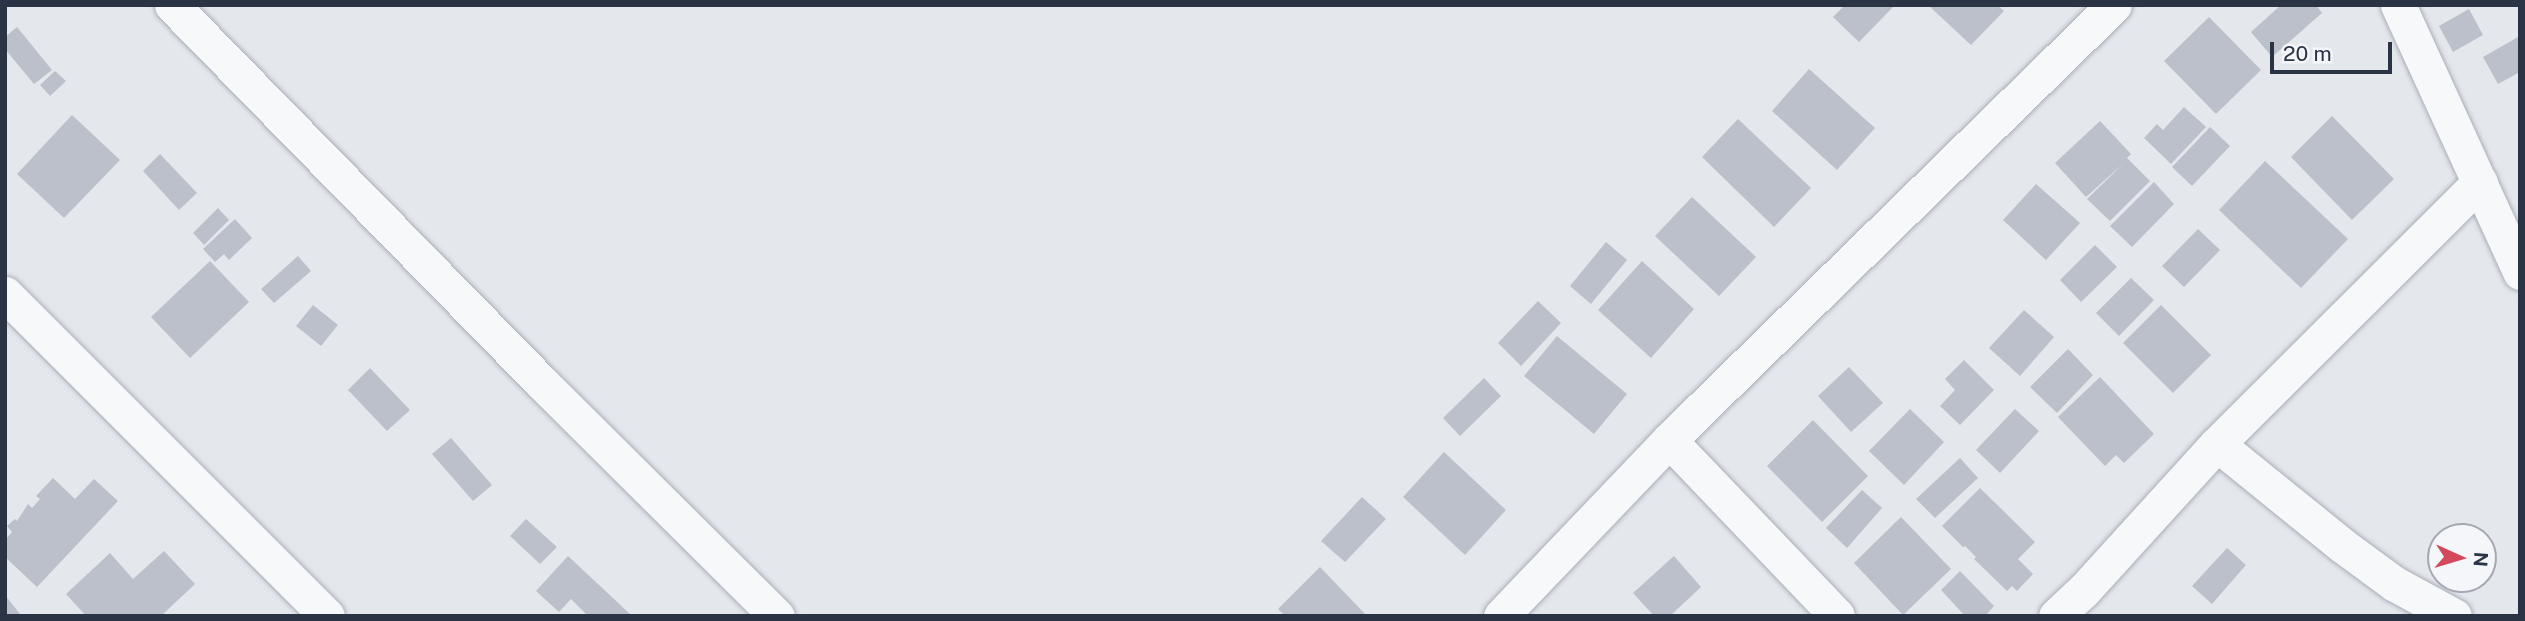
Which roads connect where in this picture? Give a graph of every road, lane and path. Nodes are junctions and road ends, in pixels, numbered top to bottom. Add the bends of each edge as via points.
1 (172, 5) edge
2 (2113, 5) edge
3 (2398, 5) edge
4 (2480, 182) junction
5 (2520, 272) edge
6 (8, 302) edge
7 (1669, 440) junction
8 (2217, 444) junction
9 (327, 616) edge
10 (777, 616) edge
11 (1501, 616) edge
12 (1837, 616) edge
13 (2056, 616) edge
14 (2454, 616) edge

1 - 10 street
2 - 7 street
3 - 4 street
4 - 5 street
4 - 8 street
6 - 9 street
7 - 11 street
7 - 12 street
8 - 13 street
8 - 14 street via 2343,547 2395,584

